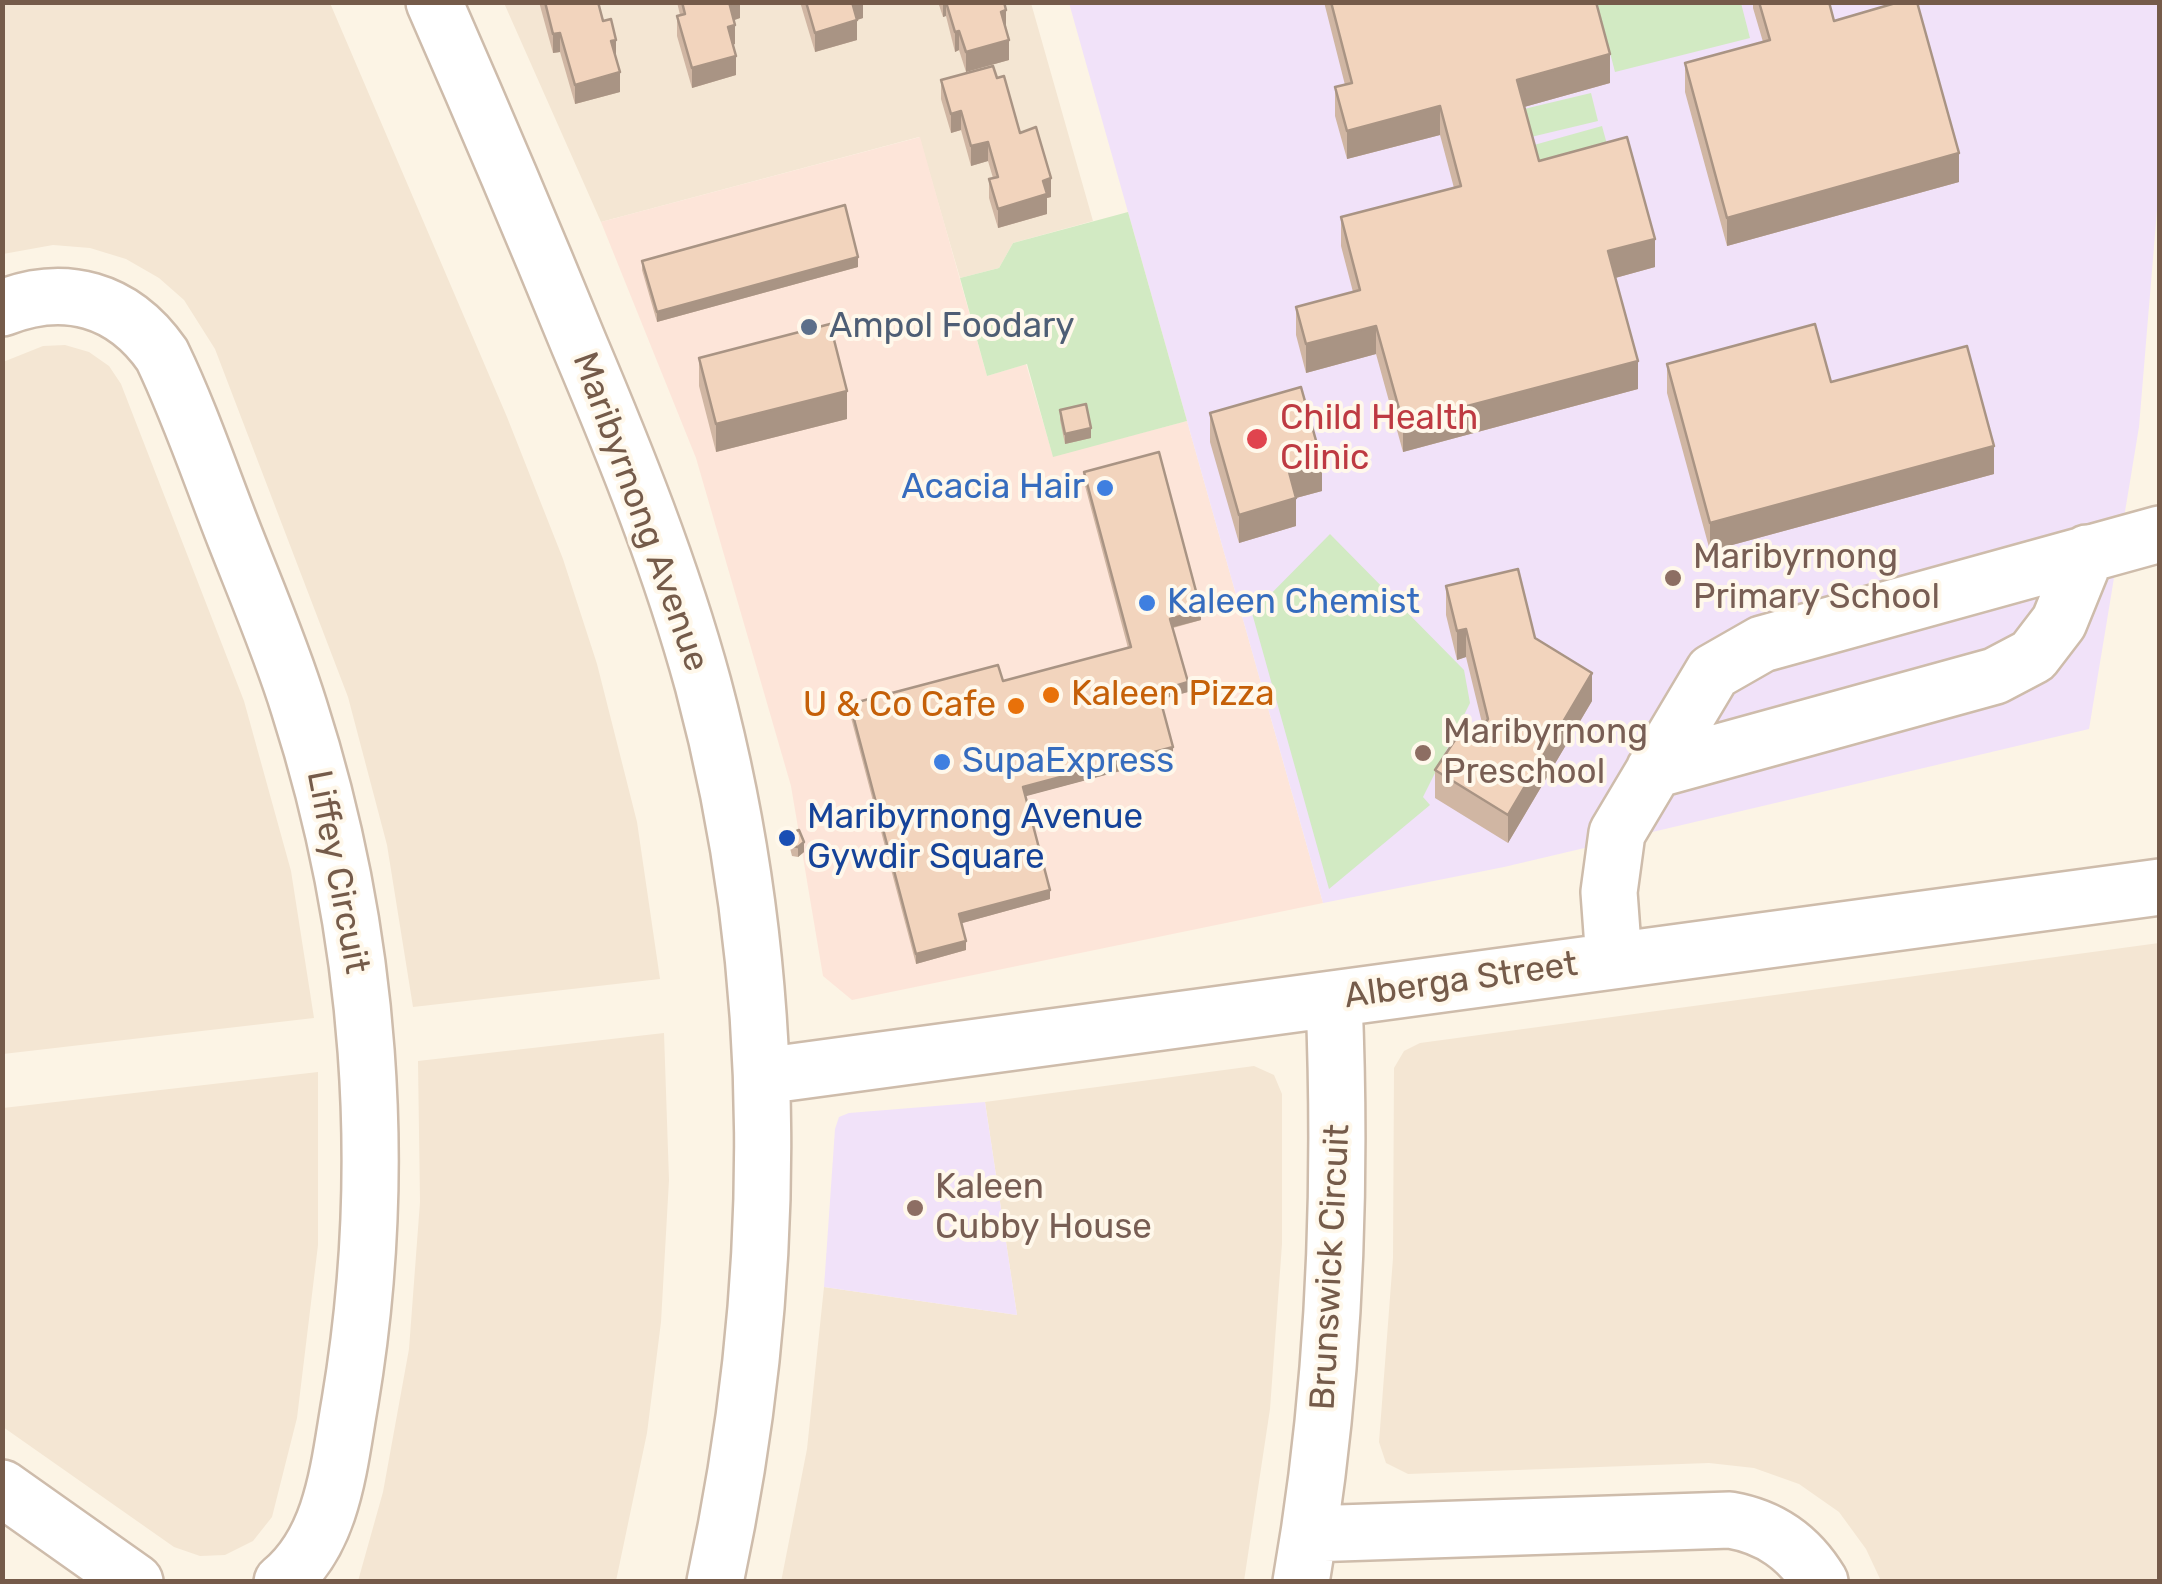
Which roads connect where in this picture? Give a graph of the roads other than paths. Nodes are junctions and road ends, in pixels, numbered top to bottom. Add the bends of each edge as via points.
1 (434, 2) edge
2 (2, 308) edge
3 (2160, 534) edge
4 (2087, 554) junction
5 (1654, 770) junction
6 (2160, 887) edge
7 (1614, 960) junction
8 (1334, 998) junction
9 (762, 1076) junction
10 (2, 1488) edge
11 (1305, 1558) edge
12 (136, 1582) edge
13 (282, 1582) edge
14 (714, 1582) edge
15 (1820, 1582) edge

1 - 9 street, Maribyrnong Avenue via 621,445 683,619 735,830
2 - 13 street, Liffey Circuit via 50,295 88,299 123,314 162,354 299,706 341,864 366,1045 366,1272 358,1354 326,1515 311,1550
3 - 4 street
4 - 5 street via 1762,644 1713,672
4 - 5 street via 2059,622 2033,656 1995,676
5 - 7 street via 1617,833 1609,892
6 - 7 street, Alberga Street
7 - 8 street, Alberga Street
8 - 9 street, Alberga Street
8 - 11 street, Brunswick Circuit via 1335,1284
9 - 14 street, Maribyrnong Avenue via 756,1335
10 - 12 street
11 - 15 street, Brunswick Circuit via 1730,1520 1783,1540

